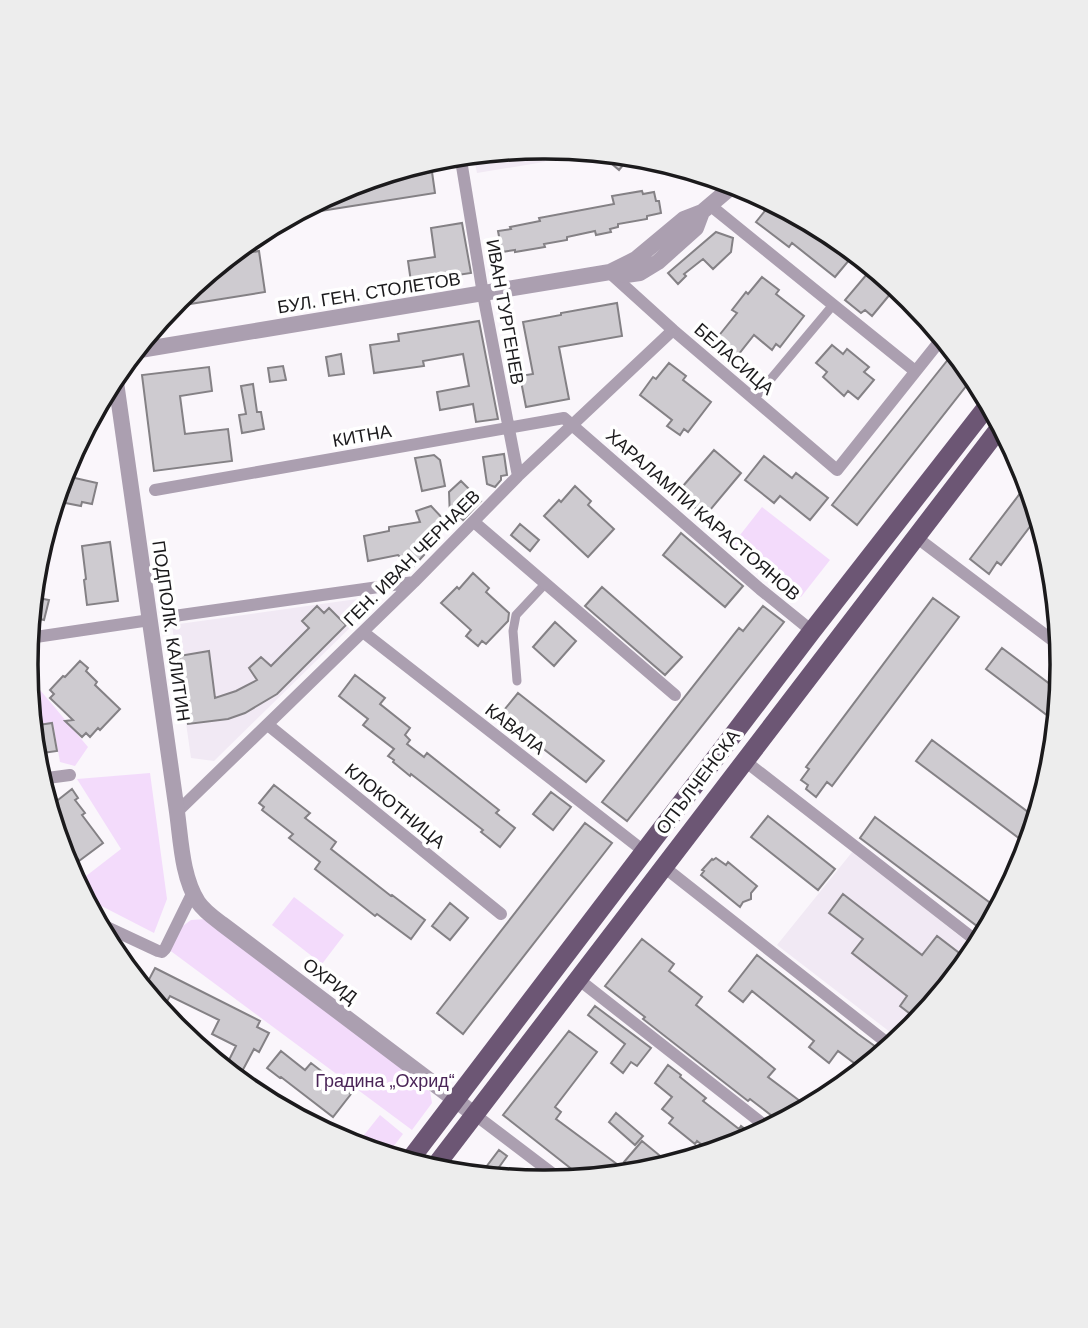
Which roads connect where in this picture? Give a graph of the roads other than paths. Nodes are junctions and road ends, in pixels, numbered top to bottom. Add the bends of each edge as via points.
1 (462, 165) edge
2 (725, 193) edge
3 (707, 209) junction
4 (610, 272) junction
5 (483, 294) junction
6 (833, 305) junction
7 (673, 330) junction
8 (936, 345) edge
9 (149, 349) edge
10 (915, 371) junction
11 (118, 393) edge
12 (754, 399) junction
13 (983, 412) edge
14 (573, 425) junction
15 (509, 428) junction
16 (994, 435) edge
17 (518, 476) junction
18 (155, 490) dead end
19 (474, 522) junction
20 (916, 537) junction
21 (414, 582) junction
22 (545, 584) junction
23 (174, 616) dead end
24 (150, 620) junction
25 (812, 631) junction
26 (363, 632) junction
27 (40, 636) edge
28 (1048, 637) edge
29 (517, 681) dead end
30 (675, 695) dead end
31 (268, 725) junction
32 (745, 761) junction
33 (70, 775) dead end
34 (52, 777) edge
35 (177, 812) junction
36 (645, 852) junction
37 (664, 867) junction
38 (193, 892) junction
39 (502, 914) dead end
40 (117, 934) edge
41 (970, 936) edge
42 (578, 979) junction
43 (882, 1039) edge
44 (455, 1100) junction
45 (474, 1114) junction
46 (758, 1121) edge
47 (415, 1153) edge
48 (441, 1159) edge
49 (548, 1170) edge

1 - 5 street, ИВАН ТУРГЕНЕВ
2 - 3 street, БУЛ. ГЕН. СТОЛЕТОВ
3 - 4 street, БУЛ. ГЕН. СТОЛЕТОВ via 696,228 658,262 640,273
3 - 6 street
4 - 5 street, БУЛ. ГЕН. СТОЛЕТОВ
4 - 7 street, БЕЛАСИЦА
5 - 9 street, БУЛ. ГЕН. СТОЛЕТОВ
5 - 15 street, ИВАН ТУРГЕНЕВ
6 - 10 street
6 - 12 street
7 - 12 street, БЕЛАСИЦА
7 - 14 street, ГЕН. ИВАН ЧЕРНАЕВ
8 - 10 street
10 - 12 street, БЕЛАСИЦА via 837,470
11 - 24 street, ПОДПОЛК. КАЛИТИН
13 - 25 main road, ОПЪЛЧЕНСКА
14 - 15 street, КИТНА via 564,418
14 - 17 street, ГЕН. ИВАН ЧЕРНАЕВ
14 - 25 street, ХАРАЛАМПИ КАРАСТОЯНОВ
15 - 17 street, ИВАН ТУРГЕНЕВ
15 - 18 street, КИТНА
16 - 20 main road, ОПЪЛЧЕНСКА
17 - 19 street, ГЕН. ИВАН ЧЕРНАЕВ
19 - 21 street, ГЕН. ИВАН ЧЕРНАЕВ
19 - 22 street
20 - 28 street
20 - 32 main road, ОПЪЛЧЕНСКА
21 - 23 street
21 - 26 street, ГЕН. ИВАН ЧЕРНАЕВ
22 - 29 street via 516,615
22 - 30 street
24 - 27 street
24 - 35 street, ПОДПОЛК. КАЛИТИН
25 - 36 main road, ОПЪЛЧЕНСКА
26 - 31 street, ГЕН. ИВАН ЧЕРНАЕВ
26 - 36 street, КАВАЛА
31 - 35 street, ГЕН. ИВАН ЧЕРНАЕВ
31 - 39 street, КЛОКОТНИЦА
32 - 37 main road, ОПЪЛЧЕНСКА
32 - 41 street
33 - 34 street
35 - 38 street, ПОДПОЛК. КАЛИТИН
36 - 44 main road, ОПЪЛЧЕНСКА
37 - 42 main road, ОПЪЛЧЕНСКА
37 - 43 street
38 - 40 street via 162,952
38 - 44 street, ОХРИД via 222,925
42 - 45 main road, ОПЪЛЧЕНСКА
42 - 46 street
44 - 45 street, ОХРИД
44 - 47 main road, ОПЪЛЧЕНСКА
45 - 48 main road, ОПЪЛЧЕНСКА
45 - 49 street, ОХРИД

